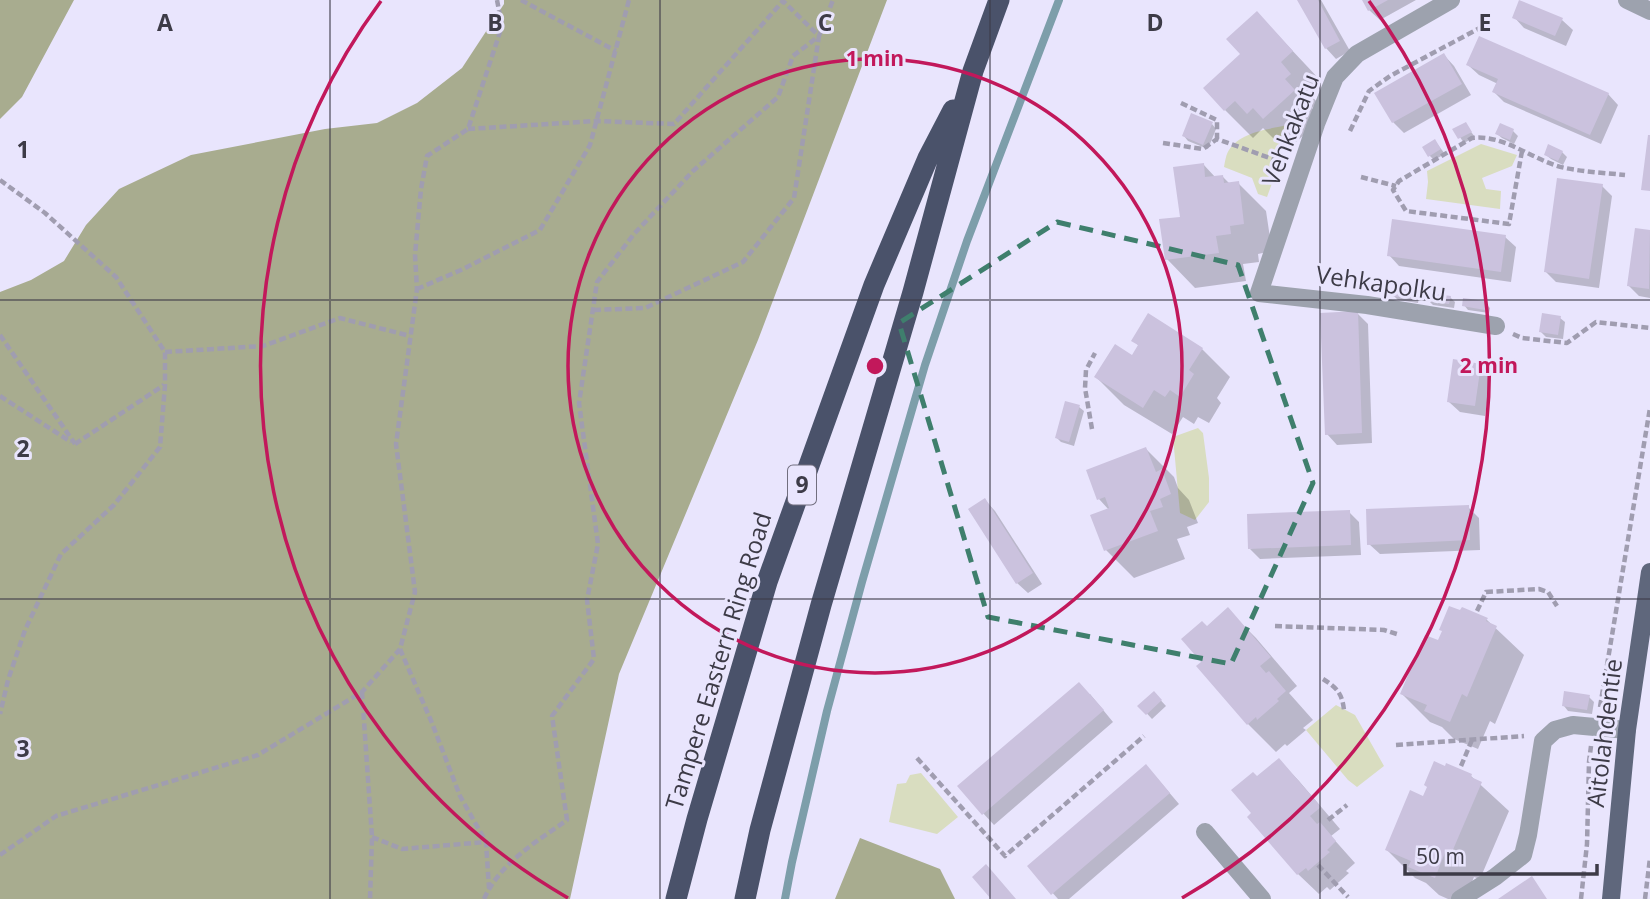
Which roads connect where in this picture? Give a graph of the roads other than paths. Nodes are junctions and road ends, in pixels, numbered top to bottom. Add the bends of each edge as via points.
1 (999, 0) edge
2 (1451, 0) edge
3 (1627, 0) edge
4 (1650, 11) edge
5 (973, 71) junction
6 (1259, 293) joint
7 (1496, 326) road end
8 (1650, 572) edge
9 (1628, 730) junction
10 (1205, 832) dead end
11 (676, 899) edge
12 (745, 899) edge
13 (1262, 899) edge
14 (1460, 899) edge
15 (1611, 899) edge

1 - 5 highway, 9
2 - 6 street, Vehkakatu via 1356,54 1335,77
3 - 4 street
5 - 11 highway, Tampere Eastern Ring Road / 9 via 928,158 874,285 767,582
5 - 12 highway, 9 via 821,605
6 - 7 street, Vehkapolku
8 - 9 main road, Aitolahdentie
9 - 14 street via 1573,725 1555,730 1543,741 1523,855
9 - 15 main road, Aitolahdentie
10 - 13 street

